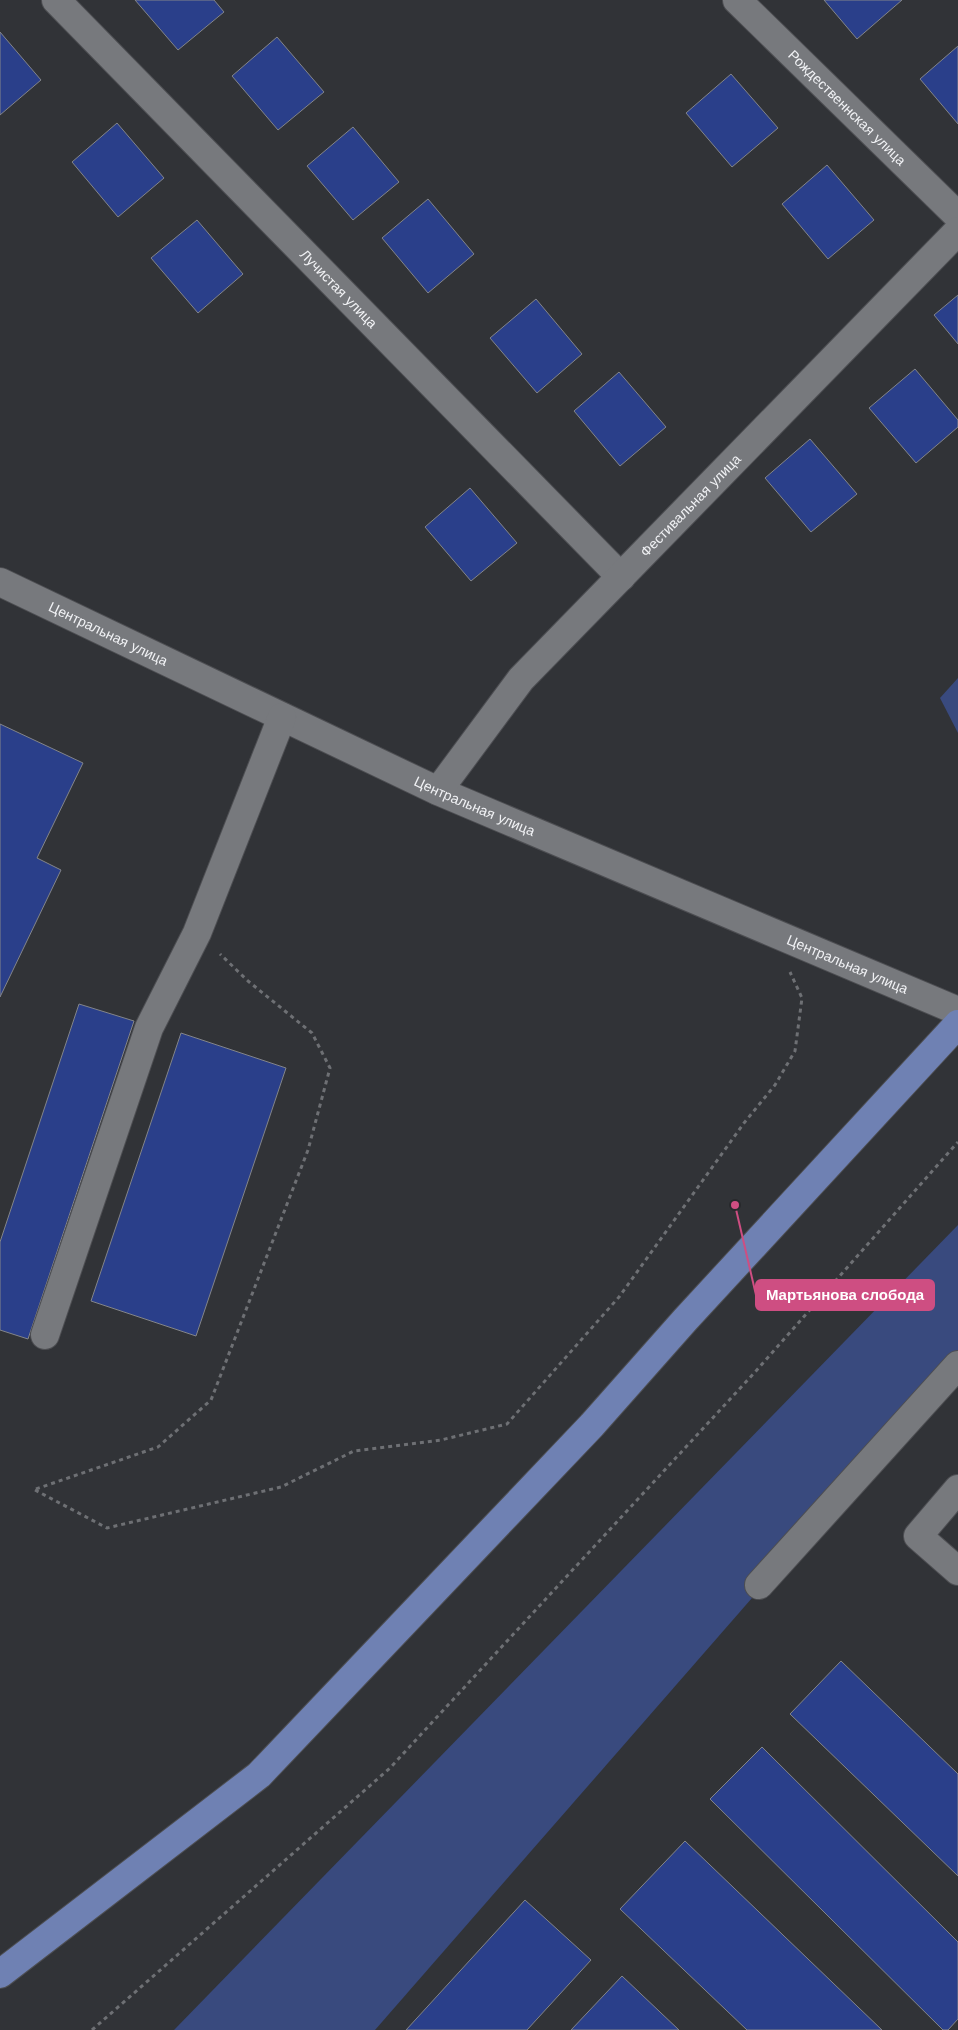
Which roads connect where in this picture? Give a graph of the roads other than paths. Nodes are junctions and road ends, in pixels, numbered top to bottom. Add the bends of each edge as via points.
1 (56, 0) edge
2 (737, 0) edge
3 (958, 216) edge
4 (958, 231) edge
5 (621, 577) junction
6 (0, 582) edge
7 (282, 716) junction
8 (438, 791) junction
9 (958, 1011) edge
10 (958, 1024) edge
11 (45, 1335) dead end
12 (958, 1365) edge
13 (958, 1489) edge
14 (958, 1571) edge
15 (759, 1585) dead end
16 (0, 1974) edge

1 - 5 street, Лучистая улица
2 - 3 street, Рождественнская улица
4 - 5 street, Фестивальная улица
5 - 8 street, Фестивальная улица via 521,679
6 - 7 street, Центральная улица
7 - 8 street, Центральная улица
7 - 11 street via 198,933 149,1028
8 - 9 street, Центральная улица
10 - 16 main road via 592,1425 259,1776
12 - 15 street
13 - 14 street via 918,1536

